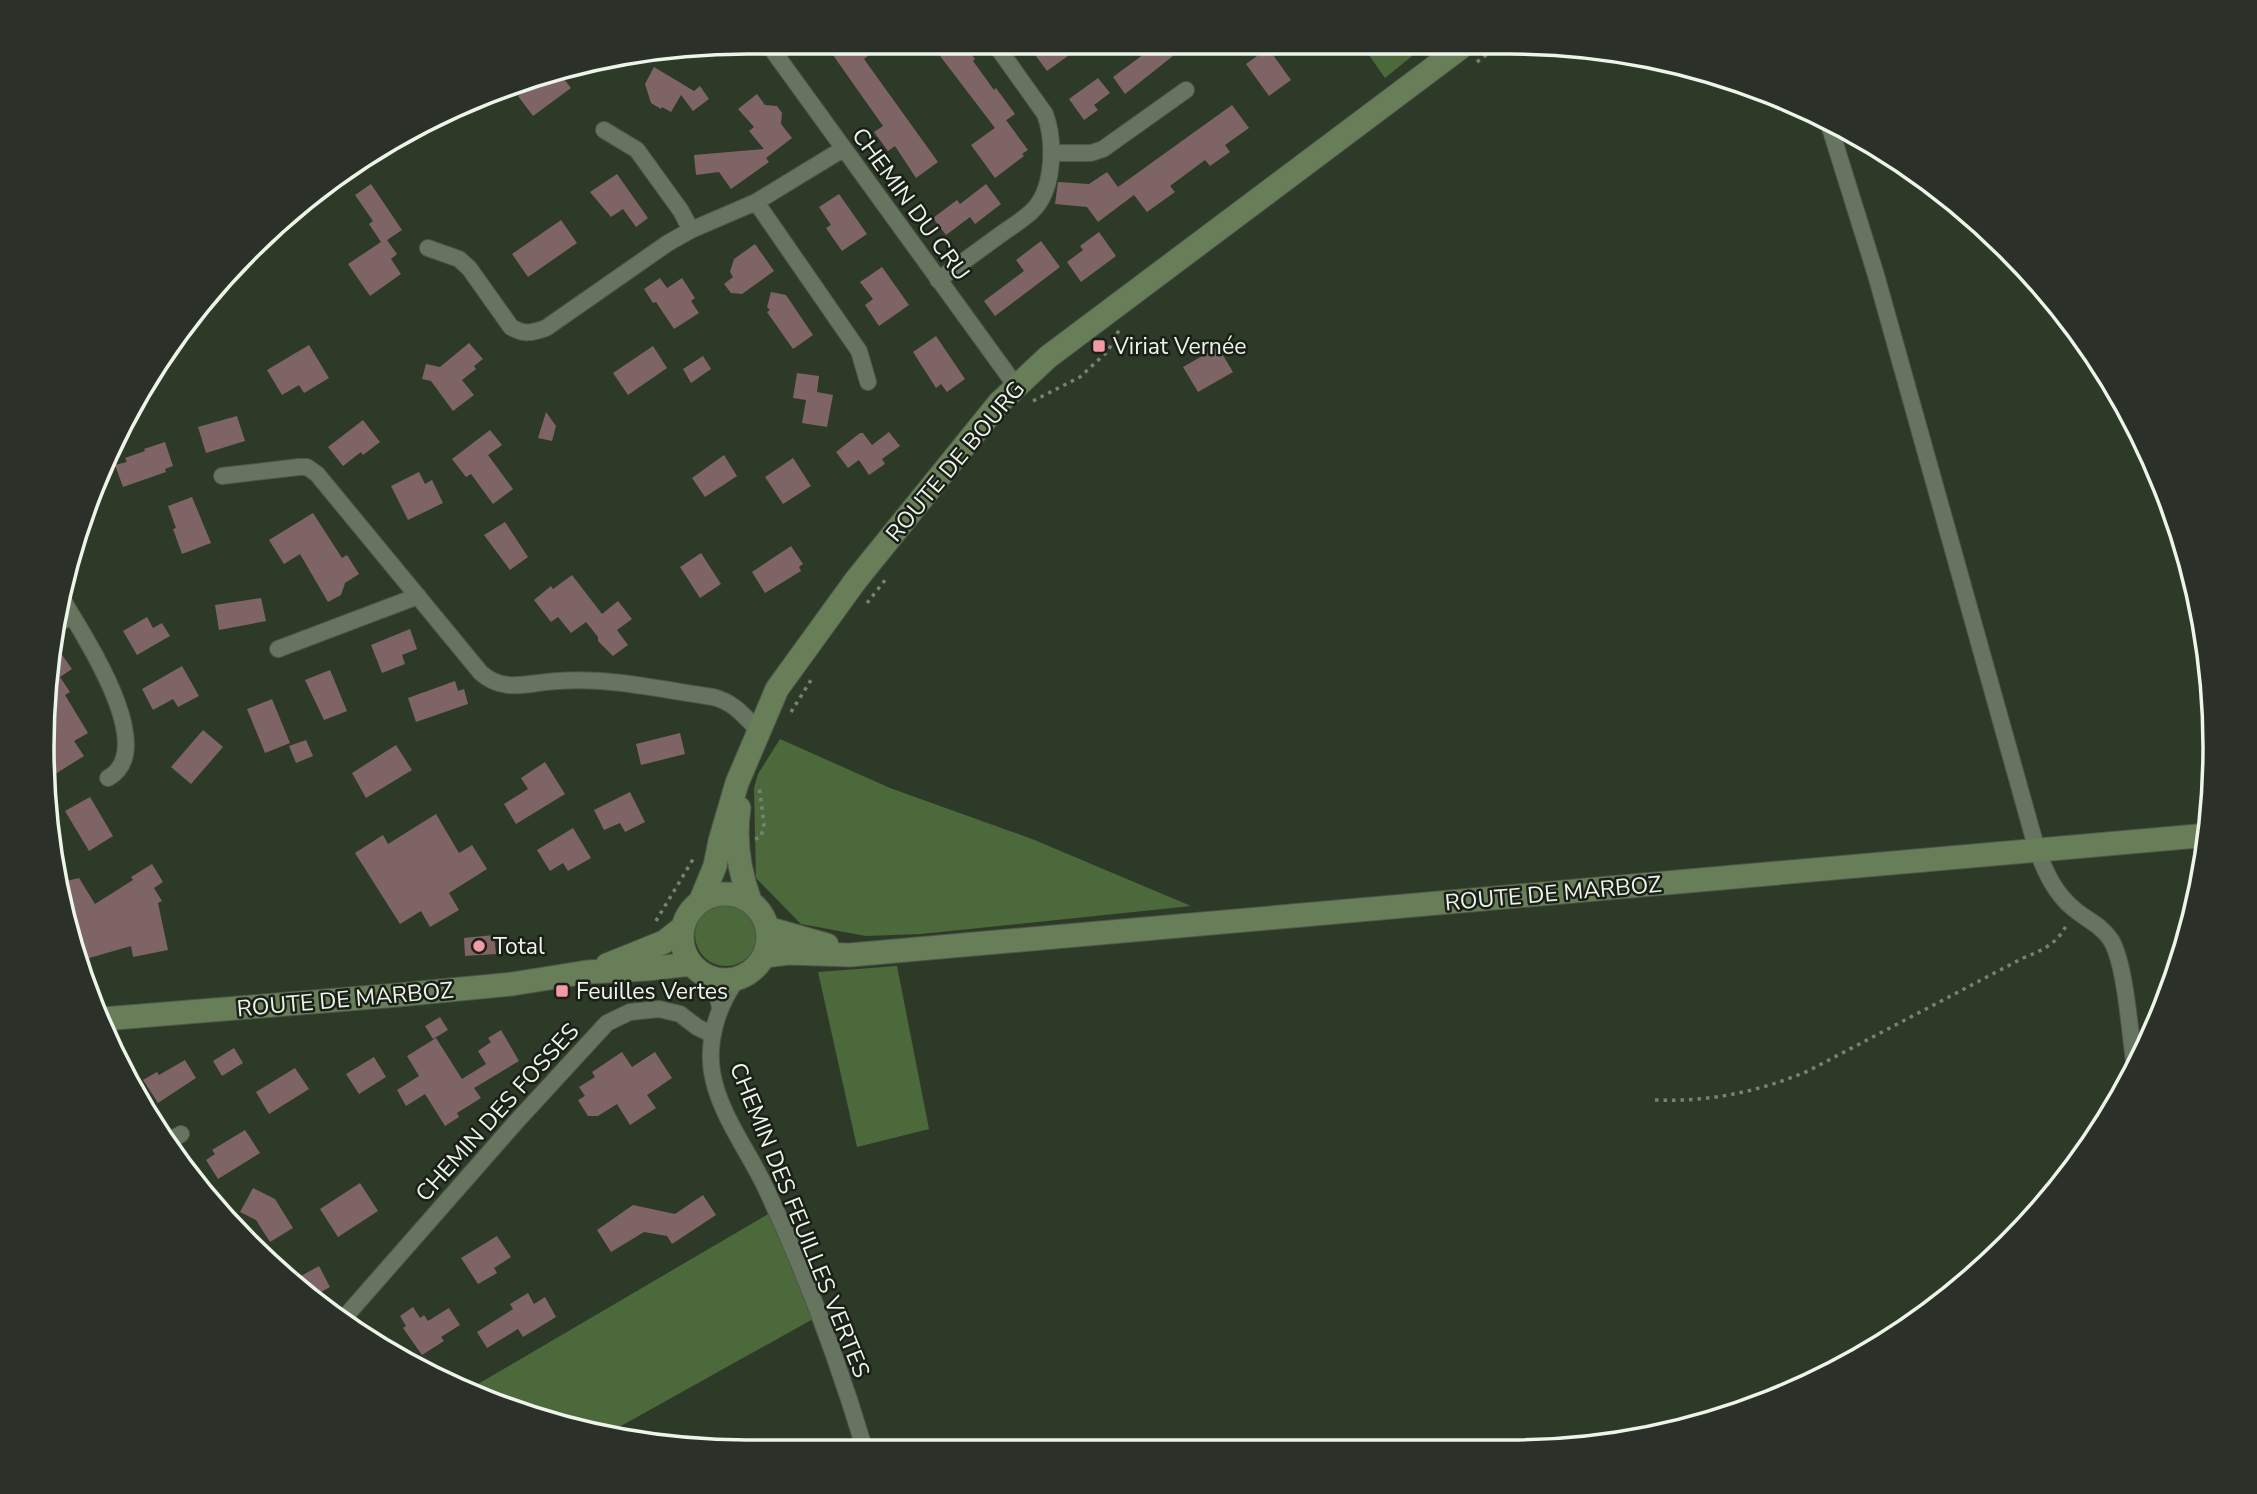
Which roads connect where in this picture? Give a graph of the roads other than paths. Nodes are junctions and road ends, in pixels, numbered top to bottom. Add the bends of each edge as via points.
1 (775, 54) edge
2 (1002, 54) edge
3 (1466, 56) edge
4 (1186, 90) dead end
5 (604, 130) dead end
6 (1832, 134) edge
7 (844, 149) junction
8 (1051, 153) junction
9 (756, 202) junction
10 (691, 230) junction
11 (428, 248) dead end
12 (938, 280) junction
13 (867, 382) dead end
14 (1022, 395) junction
15 (222, 476) dead end
16 (418, 596) junction
17 (68, 611) edge
18 (71, 616) junction
19 (67, 618) edge
20 (278, 649) dead end
21 (759, 731) junction
22 (753, 765) junction
23 (108, 778) dead end
24 (2197, 836) edge
25 (2036, 850) junction
26 (701, 900) junction
27 (750, 901) junction
28 (682, 928) junction
29 (767, 928) junction
30 (897, 950) junction
31 (764, 956) junction
32 (697, 969) junction
33 (587, 972) junction
34 (738, 978) junction
35 (720, 1009) junction
36 (110, 1018) edge
37 (713, 1035) junction
38 (2132, 1050) edge
39 (348, 1313) edge
40 (861, 1440) edge

1 - 7 street, CHEMIN DU CRU
2 - 8 street via 1045,114
3 - 14 main road, ROUTE DE BOURG via 1191,248 1048,357
4 - 8 street via 1103,149
5 - 10 street via 636,149
6 - 25 street
7 - 9 street
7 - 12 street, CHEMIN DU CRU
8 - 12 street via 1037,206
9 - 10 street
9 - 13 street via 859,351
10 - 11 street via 532,333 511,327 459,259
12 - 14 street, CHEMIN DU CRU
14 - 21 main road, ROUTE DE BOURG via 999,403 806,646 777,689
15 - 16 street via 307,467
16 - 20 street
16 - 21 street via 481,673 496,684 581,680 713,697 735,706
17 - 18 street
18 - 19 street
18 - 23 street via 122,719 126,752 117,774
21 - 22 main road, ROUTE DE BOURG
22 - 26 main road, ROUTE DE BOURG via 737,783
22 - 27 main road, ROUTE DE BOURG via 738,815 737,843 740,874
24 - 25 main road, ROUTE DE MARBOZ
25 - 30 main road, ROUTE DE MARBOZ
25 - 38 street via 2048,877 2074,909 2092,920 2113,943
26 - 27 main road via 726,893
26 - 28 main road
27 - 29 main road
28 - 32 main road via 685,953
28 - 33 main road, ROUTE DE MARBOZ via 654,947
29 - 30 main road, ROUTE DE MARBOZ via 824,944
29 - 31 main road
30 - 31 main road, ROUTE DE MARBOZ
31 - 34 main road
32 - 33 main road, ROUTE DE MARBOZ
32 - 34 main road via 715,979
32 - 35 street via 718,995
33 - 36 main road, ROUTE DE MARBOZ via 512,984
34 - 35 street
35 - 37 street, CHEMIN DES FEUILLES VERTES
37 - 39 street, CHEMIN DES FOSSES via 680,1014 659,1009 630,1012 607,1023
37 - 40 street, CHEMIN DES FEUILLES VERTES via 711,1060 718,1091 796,1257

